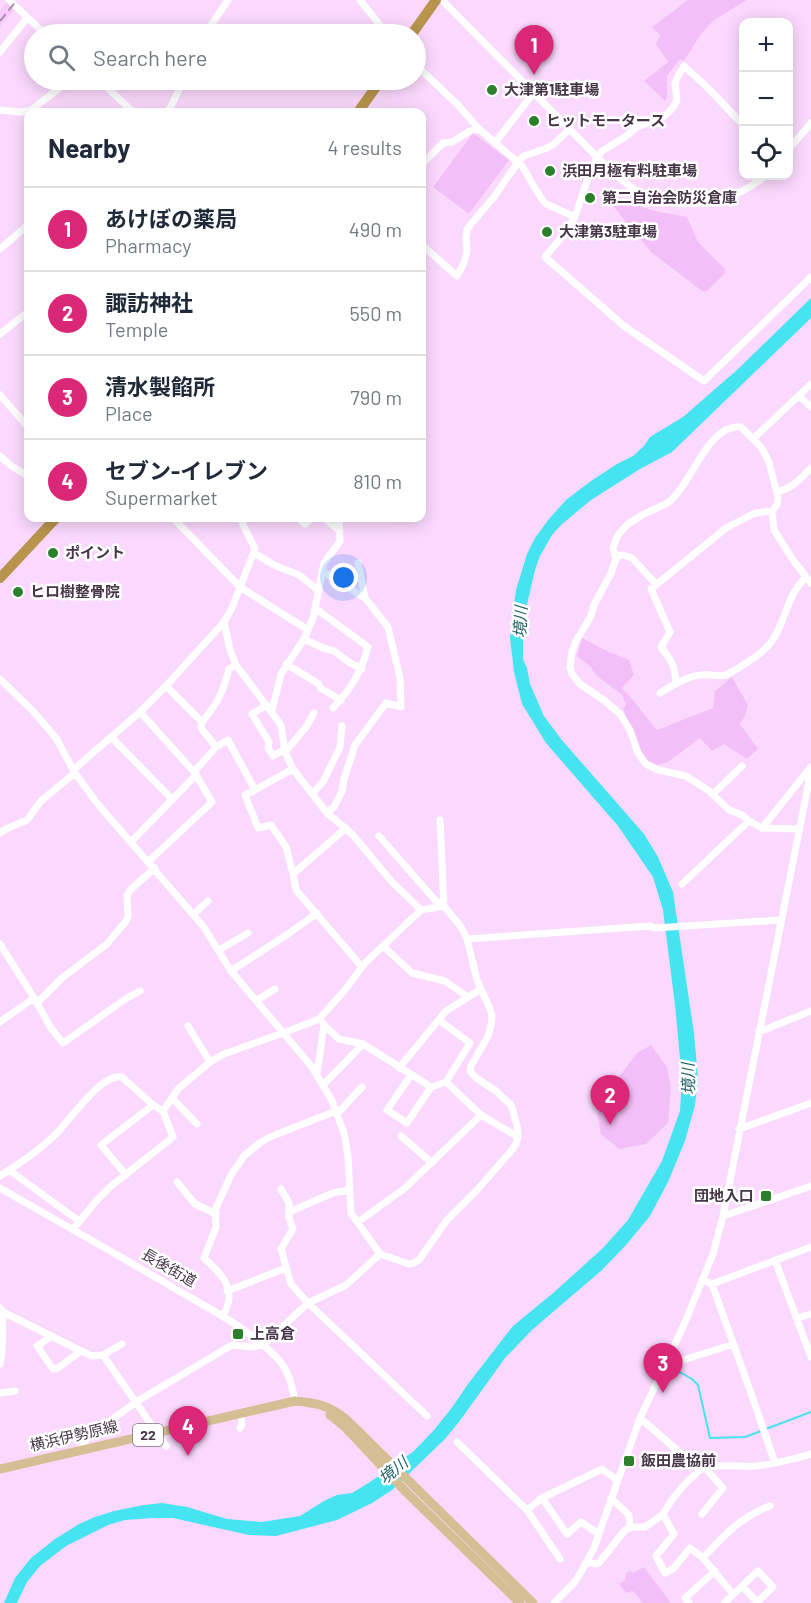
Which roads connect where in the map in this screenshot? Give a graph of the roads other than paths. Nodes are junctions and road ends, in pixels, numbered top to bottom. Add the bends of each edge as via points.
1 (9, 0) edge
2 (228, 0) edge
3 (360, 0) edge
4 (436, 0) edge
5 (442, 0) edge
6 (27, 18) junction
7 (34, 24) edge
8 (212, 24) edge
9 (379, 24) edge
10 (419, 24) edge
11 (0, 52) edge
12 (426, 75) edge
13 (57, 90) edge
14 (110, 90) edge
15 (179, 90) edge
16 (374, 90) edge
17 (534, 92) junction
18 (34, 108) edge
19 (129, 108) edge
20 (170, 108) edge
21 (361, 108) edge
22 (0, 110) edge
23 (24, 112) edge
24 (739, 121) edge
25 (811, 123) edge
26 (478, 128) junction
27 (570, 129) junction
28 (495, 143) junction
29 (793, 145) edge
30 (426, 160) edge
31 (518, 162) junction
32 (760, 180) edge
33 (575, 217) junction
34 (24, 228) edge
35 (426, 248) edge
36 (0, 249) edge
37 (811, 277) edge
38 (24, 315) edge
39 (0, 334) edge
40 (811, 384) edge
41 (0, 395) edge
42 (799, 396) junction
43 (811, 407) edge
44 (24, 422) edge
45 (753, 439) junction
46 (0, 456) edge
47 (811, 468) edge
48 (24, 474) edge
49 (777, 492) junction
50 (772, 511) junction
51 (52, 522) edge
52 (177, 522) edge
53 (242, 522) edge
54 (329, 522) edge
55 (339, 522) edge
56 (340, 531) junction
57 (254, 553) junction
58 (616, 556) junction
59 (358, 563) dead end
60 (322, 571) junction
61 (0, 578) edge
62 (809, 580) edge
63 (656, 584) junction
64 (240, 587) junction
65 (319, 591) junction
66 (365, 598) junction
67 (315, 608) junction
68 (224, 622) junction
69 (308, 630) junction
70 (304, 639) junction
71 (286, 664) junction
72 (236, 665) junction
73 (362, 669) junction
74 (0, 679) edge
75 (676, 684) junction
76 (166, 686) junction
77 (660, 693) dead end
78 (341, 700) junction
79 (267, 705) junction
80 (333, 708) dead end
81 (272, 711) junction
82 (140, 712) junction
83 (314, 712) dead end
84 (202, 722) junction
85 (342, 726) dead end
86 (111, 737) junction
87 (216, 747) junction
88 (285, 751) junction
89 (742, 766) dead end
90 (293, 769) junction
91 (811, 769) edge
92 (74, 772) junction
93 (195, 773) junction
94 (255, 790) junction
95 (312, 794) junction
96 (713, 794) junction
97 (172, 799) junction
98 (327, 813) junction
99 (440, 820) dead end
100 (749, 821) junction
101 (346, 828) junction
102 (762, 828) junction
103 (799, 829) junction
104 (0, 833) edge
105 (379, 836) dead end
106 (131, 842) junction
107 (149, 861) junction
108 (155, 868) junction
109 (293, 874) junction
110 (682, 884) dead end
111 (208, 901) dead end
112 (444, 906) junction
113 (421, 910) junction
114 (194, 914) junction
115 (317, 914) junction
116 (781, 920) junction
117 (248, 933) dead end
118 (467, 939) junction
119 (0, 944) edge
120 (383, 946) junction
121 (219, 950) junction
122 (362, 967) junction
123 (231, 971) junction
124 (275, 989) dead end
125 (481, 989) junction
126 (140, 992) dead end
127 (468, 997) junction
128 (36, 1001) junction
129 (256, 1001) junction
130 (811, 1011) edge
131 (439, 1020) junction
132 (0, 1022) edge
133 (322, 1022) junction
134 (188, 1026) dead end
135 (759, 1032) junction
136 (283, 1034) junction
137 (363, 1044) junction
138 (210, 1062) junction
139 (399, 1068) junction
140 (317, 1074) junction
141 (411, 1075) junction
142 (446, 1082) junction
143 (323, 1085) junction
144 (362, 1087) dead end
145 (431, 1087) junction
146 (171, 1098) junction
147 (811, 1103) edge
148 (153, 1105) junction
149 (163, 1111) junction
150 (336, 1112) junction
151 (482, 1115) junction
152 (197, 1124) dead end
153 (739, 1129) junction
154 (401, 1136) dead end
155 (518, 1137) junction
156 (432, 1163) junction
157 (9, 1170) junction
158 (126, 1174) junction
159 (0, 1176) edge
160 (177, 1182) dead end
161 (811, 1186) edge
162 (0, 1188) edge
163 (281, 1189) dead end
164 (349, 1190) junction
165 (289, 1212) junction
166 (216, 1214) junction
167 (723, 1216) junction
168 (79, 1221) junction
169 (358, 1222) junction
170 (72, 1229) junction
171 (811, 1247) edge
172 (380, 1254) junction
173 (775, 1260) junction
174 (286, 1268) junction
175 (703, 1280) junction
176 (712, 1284) junction
177 (227, 1291) junction
178 (308, 1303) junction
179 (2, 1310) edge
180 (811, 1314) edge
181 (223, 1317) junction
182 (797, 1318) junction
183 (52, 1335) junction
184 (122, 1344) dead end
185 (734, 1344) junction
186 (263, 1345) junction
187 (81, 1351) junction
188 (103, 1355) junction
189 (811, 1357) edge
190 (0, 1364) edge
191 (664, 1366) junction
192 (15, 1391) dead end
193 (0, 1393) edge
194 (295, 1401) junction
195 (136, 1402) junction
196 (241, 1414) junction
197 (427, 1416) dead end
198 (640, 1418) junction
199 (240, 1428) dead end
200 (157, 1433) junction
201 (457, 1442) dead end
202 (166, 1446) dead end
203 (80, 1450) junction
204 (811, 1454) edge
205 (381, 1459) junction
206 (775, 1463) junction
207 (0, 1468) edge
208 (703, 1469) junction
209 (617, 1480) junction
210 (542, 1498) junction
211 (611, 1498) junction
212 (770, 1506) dead end
213 (527, 1510) junction
214 (663, 1514) junction
215 (702, 1514) dead end
216 (630, 1528) junction
217 (599, 1533) junction
218 (703, 1558) junction
219 (560, 1559) dead end
220 (587, 1562) junction
221 (715, 1572) junction
222 (742, 1586) junction
223 (734, 1593) junction
224 (520, 1603) edge
225 (533, 1603) edge
226 (554, 1603) edge
227 (689, 1603) edge
228 (724, 1603) edge

1 - 6 street
2 - 8 street
3 - 9 street
4 - 10 highway
5 - 17 street
6 - 7 street
6 - 11 street
12 - 26 street
13 - 18 street
14 - 19 street
15 - 20 street
16 - 21 highway
17 - 27 street
17 - 28 street
22 - 23 street
24 - 33 street via 684,66 669,112 637,127 602,151 592,166
25 - 29 street
26 - 28 street
26 - 30 street via 443,143
27 - 31 street via 554,144
27 - 32 street via 620,179 640,193 672,203 711,202 732,196
28 - 31 street
31 - 33 street via 546,204
31 - 35 street via 467,230 467,251 457,276
33 - 37 street via 545,257 624,326 704,381
34 - 36 street
38 - 39 street
40 - 42 street
41 - 44 street
42 - 43 street
42 - 45 street
45 - 49 street via 766,455
45 - 58 street via 741,427 720,435 669,503 642,515 618,535 613,548
46 - 48 street
47 - 49 street via 789,489
49 - 50 street via 777,505
50 - 62 street via 774,530
50 - 63 street via 755,513 726,528
51 - 61 highway
52 - 64 street
53 - 57 street
54 - 56 street
55 - 56 street
56 - 60 street via 340,541
57 - 64 street
57 - 65 street via 299,575
58 - 63 street via 632,558
58 - 96 street via 572,652 572,674 620,714 646,764 686,776
59 - 66 street
60 - 65 street
60 - 66 street
62 - 75 street via 800,583 773,641 763,650 726,675 700,675
63 - 75 street via 651,589 670,632 661,647 673,663
64 - 68 street
64 - 69 street
65 - 67 street
66 - 98 street via 388,627 400,678 401,707 386,703 355,745 342,791
67 - 69 street
67 - 73 street via 368,647
68 - 72 street
68 - 76 street
69 - 70 street
70 - 71 street
70 - 73 street via 334,651
71 - 78 street
71 - 81 street
72 - 79 street
72 - 84 street via 229,669 216,705
73 - 78 street
74 - 92 street via 56,738
75 - 77 street
76 - 82 street
76 - 84 street
78 - 80 street
79 - 81 street
79 - 88 street via 252,714 273,756
81 - 88 street via 281,725
82 - 86 street
82 - 93 street
83 - 88 street
84 - 87 street via 201,728
85 - 95 street via 340,747 323,782
86 - 92 street
86 - 97 street
87 - 93 street
87 - 94 street via 228,740
88 - 90 street
89 - 96 street
90 - 94 street
90 - 95 street
91 - 102 street
91 - 103 street
92 - 104 street via 41,801 27,820
92 - 106 street
93 - 97 street
93 - 107 street via 212,802
94 - 109 street via 245,795 258,828 271,825 286,847
95 - 98 street
96 - 100 street via 729,810
97 - 106 street
98 - 101 street
99 - 112 street
100 - 102 street
100 - 110 street
101 - 109 street
101 - 113 street
102 - 103 street
103 - 116 street
105 - 112 street
106 - 107 street
107 - 108 street
108 - 114 street
108 - 128 street via 130,890 126,921 107,944
109 - 115 street via 296,890
111 - 114 street
112 - 113 street
112 - 118 street
113 - 120 street
114 - 121 street
115 - 122 street
115 - 123 street
116 - 118 street
116 - 135 street
117 - 121 street
118 - 125 street
119 - 128 street
120 - 122 street
120 - 127 street via 412,973 445,981
121 - 123 street
122 - 133 street
123 - 129 street
124 - 129 street
125 - 127 street
125 - 155 street via 490,1009 491,1026 470,1071 511,1105
126 - 128 street via 63,1043
127 - 131 street
128 - 132 street
129 - 136 street
130 - 135 street
131 - 139 street
131 - 142 street via 471,1043
133 - 136 street
133 - 137 street via 339,1039
133 - 140 street
134 - 138 street
135 - 153 street
136 - 138 street
136 - 140 street
137 - 139 street
137 - 143 street
138 - 146 street
139 - 141 street
140 - 143 street
141 - 145 street
141 - 145 street via 387,1110 407,1123
142 - 145 street
142 - 151 street
143 - 150 street
144 - 150 street
146 - 149 street
146 - 152 street
147 - 153 street
148 - 149 street
148 - 157 street via 116,1076 82,1102 57,1133
148 - 158 street via 101,1145
149 - 158 street via 173,1137
150 - 164 street via 348,1156
150 - 166 street via 270,1137 244,1156 231,1175
151 - 155 street
151 - 156 street
153 - 167 street
154 - 156 street
155 - 172 street via 512,1150 447,1220 419,1260 408,1264
156 - 169 street
157 - 159 street
157 - 168 street
158 - 168 street
160 - 166 street via 195,1204
161 - 167 street
162 - 170 street, 長後街道
163 - 165 street
164 - 165 street
164 - 169 street via 351,1213
165 - 174 street via 293,1229 281,1249
166 - 177 street via 216,1227 204,1258 218,1271
167 - 175 street
168 - 170 street
169 - 172 street
170 - 181 street, 長後街道
171 - 173 street
172 - 178 street via 346,1285
173 - 176 street
173 - 182 street
174 - 177 street
174 - 178 street via 291,1284
175 - 176 street
175 - 191 street
176 - 185 street
177 - 181 street via 229,1298
178 - 186 street
178 - 197 street
179 - 183 street
179 - 190 street
180 - 182 street
181 - 186 street, 長後街道
182 - 189 street
183 - 187 street
183 - 187 street via 37,1346 53,1369
184 - 188 street
185 - 191 street
185 - 206 street
186 - 194 street, 長後街道 via 285,1369
186 - 195 street via 232,1345
187 - 188 street
188 - 195 street
191 - 198 street
192 - 193 street
194 - 196 main road, 横浜伊勢原線 / 22
194 - 205 main road via 336,1419
195 - 200 street
195 - 203 street via 88,1437
196 - 199 street
196 - 200 main road, 横浜伊勢原線 / 22
198 - 208 street
198 - 209 street
200 - 202 street
200 - 203 main road, 横浜伊勢原線 / 22
201 - 213 street
203 - 207 main road, 横浜伊勢原線 / 22
204 - 206 street
205 - 224 main road via 401,1486
205 - 225 main road via 411,1482
206 - 208 street
208 - 214 street via 684,1485
208 - 215 street via 723,1488
209 - 210 street via 602,1469
209 - 211 street
210 - 213 street
210 - 217 street via 567,1534 581,1522
211 - 216 street via 630,1515
211 - 217 street
212 - 218 street via 732,1528
213 - 219 street
214 - 216 street via 645,1527
214 - 218 street via 674,1534 656,1556 665,1573 690,1548
216 - 220 street via 599,1563
217 - 220 street
218 - 221 street
220 - 226 street via 574,1583
221 - 223 street
221 - 227 street via 685,1598
222 - 222 street via 757,1602 773,1587 758,1571
222 - 223 street
223 - 228 street

